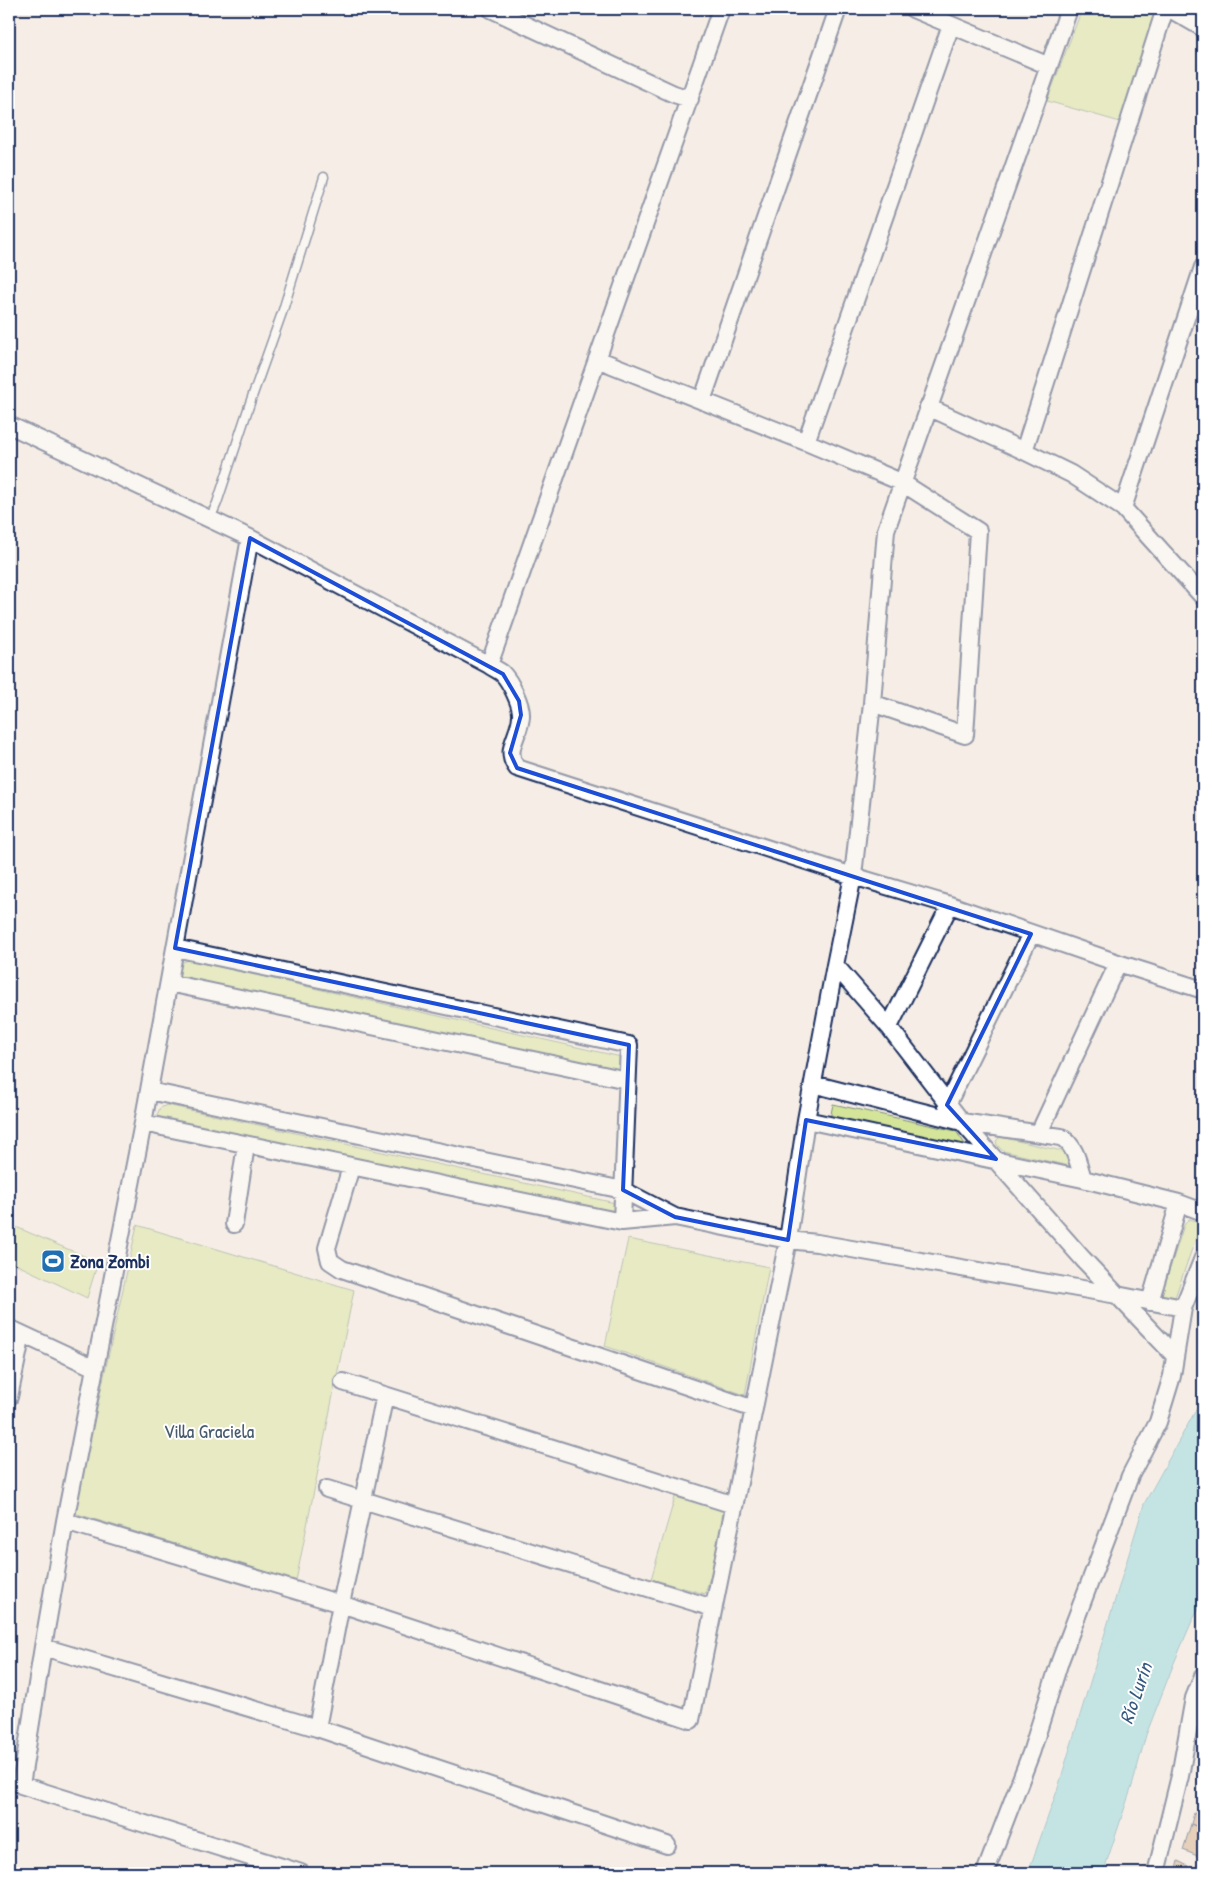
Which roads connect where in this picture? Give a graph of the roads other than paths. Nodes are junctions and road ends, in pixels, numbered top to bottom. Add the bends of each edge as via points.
1 (491, 9) edge
2 (721, 9) edge
3 (838, 9) edge
4 (912, 9) edge
5 (1069, 9) edge
6 (1165, 9) edge
7 (1170, 9) edge
8 (951, 25) junction
9 (1203, 28) edge
10 (1048, 66) junction
11 (690, 99) junction
12 (324, 178) dead end
13 (1203, 267) edge
14 (597, 359) junction
15 (702, 401) junction
16 (928, 407) junction
17 (9, 425) edge
18 (806, 442) junction
19 (1024, 450) junction
20 (901, 482) junction
21 (1124, 508) junction
22 (210, 519) junction
23 (250, 538) junction
24 (1203, 597) edge
25 (489, 665) junction
26 (872, 703) junction
27 (853, 876) junction
28 (950, 905) junction
29 (1031, 934) junction
30 (175, 948) junction
31 (1118, 963) junction
32 (835, 965) junction
33 (169, 983) junction
34 (1203, 990) edge
35 (889, 1027) junction
36 (627, 1080) junction
37 (813, 1084) junction
38 (149, 1091) junction
39 (947, 1104) junction
40 (806, 1120) junction
41 (962, 1122) junction
42 (143, 1123) junction
43 (1039, 1133) junction
44 (246, 1145) junction
45 (996, 1159) junction
46 (351, 1167) junction
47 (1083, 1179) junction
48 (624, 1190) junction
49 (1179, 1203) junction
50 (1203, 1212) edge
51 (675, 1217) junction
52 (622, 1222) junction
53 (234, 1224) dead end
54 (788, 1240) junction
55 (1203, 1258) edge
56 (1117, 1295) junction
57 (1150, 1302) junction
58 (1183, 1308) junction
59 (15, 1331) edge
60 (1175, 1356) junction
61 (95, 1368) junction
62 (343, 1382) dead end
63 (385, 1395) junction
64 (9, 1398) edge
65 (754, 1410) junction
66 (327, 1488) dead end
67 (363, 1500) junction
68 (734, 1505) junction
69 (64, 1521) junction
70 (341, 1604) junction
71 (713, 1608) junction
72 (42, 1647) junction
73 (1203, 1676) edge
74 (317, 1728) junction
75 (667, 1845) dead end
76 (301, 1873) edge
77 (985, 1873) edge
78 (1156, 1873) edge

1 - 11 street
2 - 11 street
3 - 15 street
4 - 8 street
5 - 10 street
6 - 19 street
7 - 9 street
8 - 10 street
8 - 18 street
10 - 16 street
11 - 14 street
12 - 22 lane via 283,310
13 - 21 street
14 - 15 street
14 - 25 street
15 - 18 street
16 - 19 street
16 - 20 street
17 - 22 street
18 - 20 street
19 - 21 street via 1071,474
20 - 26 street via 886,530
20 - 26 street via 978,531 965,735
21 - 24 street
22 - 23 street
23 - 25 street
23 - 30 street
25 - 27 street via 503,674 522,715 510,753 516,768
26 - 27 street
27 - 28 street
27 - 32 street
28 - 29 street
28 - 35 street
29 - 31 street
29 - 39 street
30 - 33 street
30 - 36 street via 629,1045
31 - 34 street
31 - 43 street
32 - 35 street
32 - 37 street
33 - 36 street
33 - 38 street
35 - 39 street
36 - 48 street
37 - 40 street
37 - 41 street
38 - 42 street
38 - 48 street
39 - 41 street
40 - 45 street
40 - 54 street
41 - 43 street
41 - 45 street
42 - 44 street
42 - 61 street
43 - 47 street via 1069,1142
44 - 46 street
44 - 53 street
45 - 47 street
45 - 56 street
46 - 52 street
46 - 65 street via 326,1248 330,1261 342,1268
47 - 49 street
48 - 51 street
48 - 52 street
49 - 50 street
49 - 57 street
51 - 52 street
51 - 54 street
54 - 56 street
54 - 65 street
55 - 58 street
56 - 57 street
56 - 60 street
57 - 58 street
58 - 60 street
59 - 61 street
59 - 64 street
60 - 77 street via 1158,1422 1130,1476
61 - 69 street
62 - 63 street
63 - 67 street
63 - 68 street
65 - 68 street
66 - 67 street
67 - 70 street
67 - 71 street
68 - 71 street
69 - 70 street
69 - 72 street
70 - 71 street via 691,1720
70 - 74 street
72 - 74 street
72 - 76 street via 22,1784
73 - 78 street via 1194,1698 1180,1776
74 - 75 street

